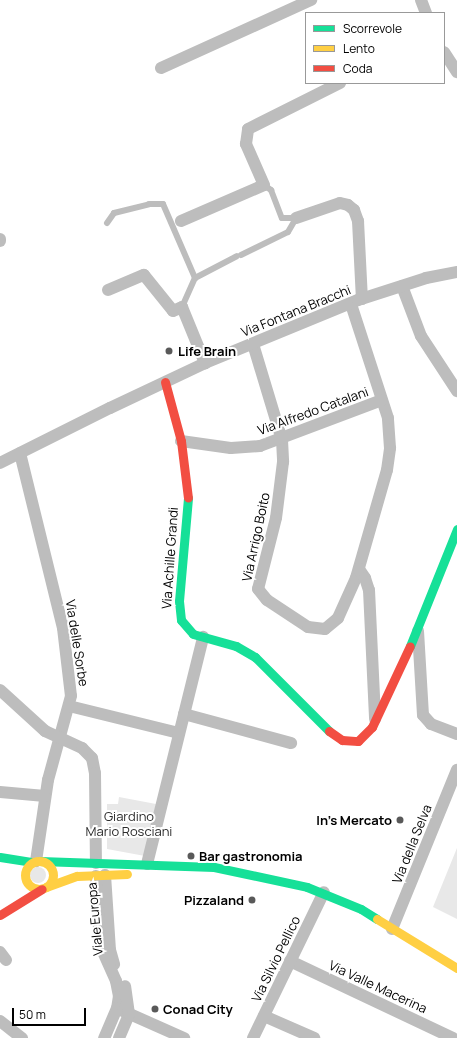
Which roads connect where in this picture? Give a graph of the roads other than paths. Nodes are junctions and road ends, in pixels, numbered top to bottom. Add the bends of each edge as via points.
1 (311, 0) edge
2 (421, 0) edge
3 (426, 12) edge
4 (445, 54) edge
5 (161, 68) dead end
6 (457, 72) edge
7 (338, 84) edge
8 (264, 185) junction
9 (296, 218) junction
10 (181, 221) dead end
11 (107, 223) dead end
12 (457, 272) edge
13 (195, 278) junction
14 (402, 286) junction
15 (108, 290) dead end
16 (362, 299) junction
17 (351, 304) junction
18 (182, 307) junction
19 (253, 344) junction
20 (205, 363) junction
21 (165, 382) junction
22 (457, 391) edge
23 (382, 400) junction
24 (282, 440) junction
25 (181, 441) junction
26 (20, 453) junction
27 (0, 464) edge
28 (457, 529) edge
29 (359, 569) junction
30 (418, 628) junction
31 (203, 637) junction
32 (0, 690) edge
33 (69, 706) junction
34 (184, 714) junction
35 (375, 720) junction
36 (179, 732) junction
37 (457, 734) edge
38 (60, 738) junction
39 (291, 743) dead end
40 (457, 770) edge
41 (0, 792) edge
42 (45, 796) junction
43 (0, 857) edge
44 (36, 861) junction
45 (146, 864) junction
46 (100, 870) junction
47 (25, 876) junction
48 (44, 888) junction
49 (324, 892) junction
50 (1, 914) edge
51 (392, 929) junction
52 (290, 961) junction
53 (457, 968) edge
54 (117, 1008) junction
55 (129, 1014) junction
56 (264, 1016) junction
57 (0, 1021) edge
58 (22, 1038) edge
59 (104, 1038) edge
60 (119, 1038) edge
61 (184, 1038) edge
62 (254, 1038) edge
63 (314, 1038) edge
64 (453, 1038) edge

1 - 5 street
2 - 3 street
4 - 6 street
7 - 8 street via 248,129 246,144
8 - 9 lane via 271,190 282,218
8 - 10 street
9 - 13 lane via 288,232
9 - 16 street via 340,203 348,204 354,210 358,222
11 - 13 lane via 114,213 150,204 164,204
12 - 14 street, Via Fontana Bracchi
13 - 18 lane
14 - 16 street, Via Fontana Bracchi
14 - 22 street via 424,342
15 - 18 street via 144,275 173,311
16 - 17 street, Via Fontana Bracchi
17 - 19 street, Via Fontana Bracchi
17 - 23 street, Via Arrigo Boito
18 - 20 street
19 - 20 street, Via Fontana Bracchi
19 - 24 street, Via Arrigo Boito
20 - 21 street, Via Fontana Bracchi
21 - 25 street, Via Achille Grandi
21 - 26 street, Via Fontana Bracchi
23 - 24 street, Via Alfredo Catalani
23 - 29 street, Via Arrigo Boito via 389,424 390,455
24 - 25 street, Via Alfredo Catalani via 239,448
24 - 29 street, Via Arrigo Boito via 282,485 259,581 260,593 308,627 322,630 336,621
25 - 31 street, Via Achille Grandi via 188,503 180,615 190,632
26 - 27 street, Via Fontana Bracchi
26 - 33 street, Via delle Sorbe via 63,628 70,692
28 - 30 street
29 - 35 street via 369,590
30 - 35 street
30 - 37 street via 423,715 431,724
31 - 34 street
31 - 35 street, Via Achille Grandi via 236,646 255,657 325,728 342,740 354,742 362,739
32 - 38 street via 29,718
33 - 36 street
33 - 38 street, Via delle Sorbe
34 - 36 street
34 - 39 street
36 - 45 street
38 - 42 street, Via delle Sorbe
38 - 46 street via 82,748 93,762
40 - 51 street, Via della Selva
41 - 42 street
42 - 44 street, Via delle Sorbe
43 - 44 street
43 - 47 street
44 - 46 street
44 - 47 street via 27,866
44 - 48 street via 48,864 53,872 52,881
45 - 46 street via 130,874
45 - 49 street via 234,870
46 - 48 street
46 - 54 street, Viale Europa via 99,938 104,957 117,984
46 - 55 street, Viale Europa via 110,952 124,982
47 - 48 street via 32,887
47 - 50 street
48 - 50 street
49 - 51 street via 361,909
49 - 52 street, Via Silvio Pellico
51 - 53 street
52 - 56 street, Via Silvio Pellico
52 - 64 street, Via Valle Macerina
54 - 55 street
54 - 59 street, Viale Europa
55 - 60 street
55 - 61 street
56 - 62 street, Via Silvio Pellico
56 - 63 street
57 - 58 street

